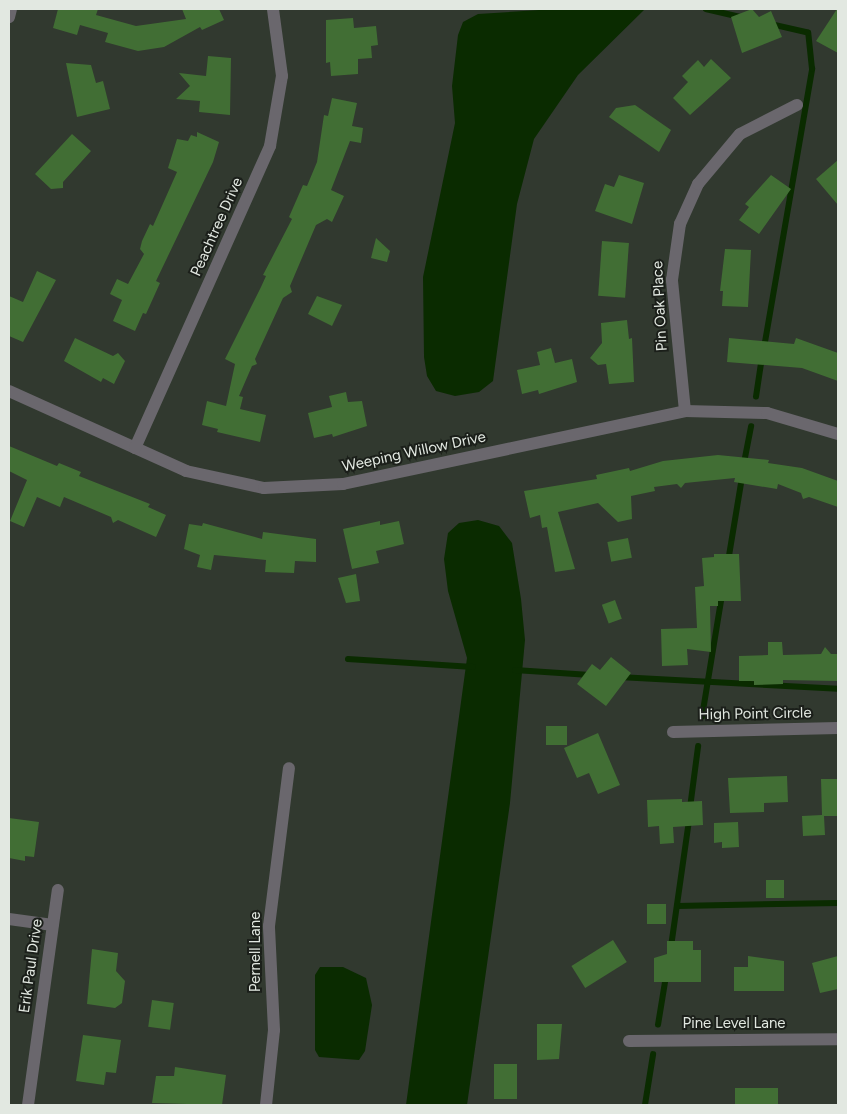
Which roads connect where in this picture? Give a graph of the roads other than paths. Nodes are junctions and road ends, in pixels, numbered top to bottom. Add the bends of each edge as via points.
1 (11, 9) edge
2 (273, 9) edge
3 (9, 17) edge
4 (797, 105) dead end
5 (9, 391) edge
6 (685, 410) junction
7 (838, 434) edge
8 (135, 448) junction
9 (838, 728) edge
10 (673, 732) dead end
11 (289, 768) dead end
12 (58, 890) dead end
13 (9, 919) edge
14 (53, 925) junction
15 (838, 1039) edge
16 (629, 1041) dead end
17 (28, 1105) edge
18 (266, 1105) edge

1 - 3 street
2 - 8 street, Peachtree Drive via 282,76 270,146
4 - 6 street, Pin Oak Place via 740,134 698,184 680,224 672,280
5 - 8 street, Weeping Willow Drive
6 - 7 street, Weeping Willow Drive via 768,413
6 - 8 street, Weeping Willow Drive via 343,484 302,489 230,483 186,470
9 - 10 street, High Point Circle
11 - 18 street, Pernell Lane via 269,926 274,1030
12 - 14 street, Erik Paul Drive
13 - 14 street
14 - 17 street, Erik Paul Drive
15 - 16 street, Pine Level Lane

